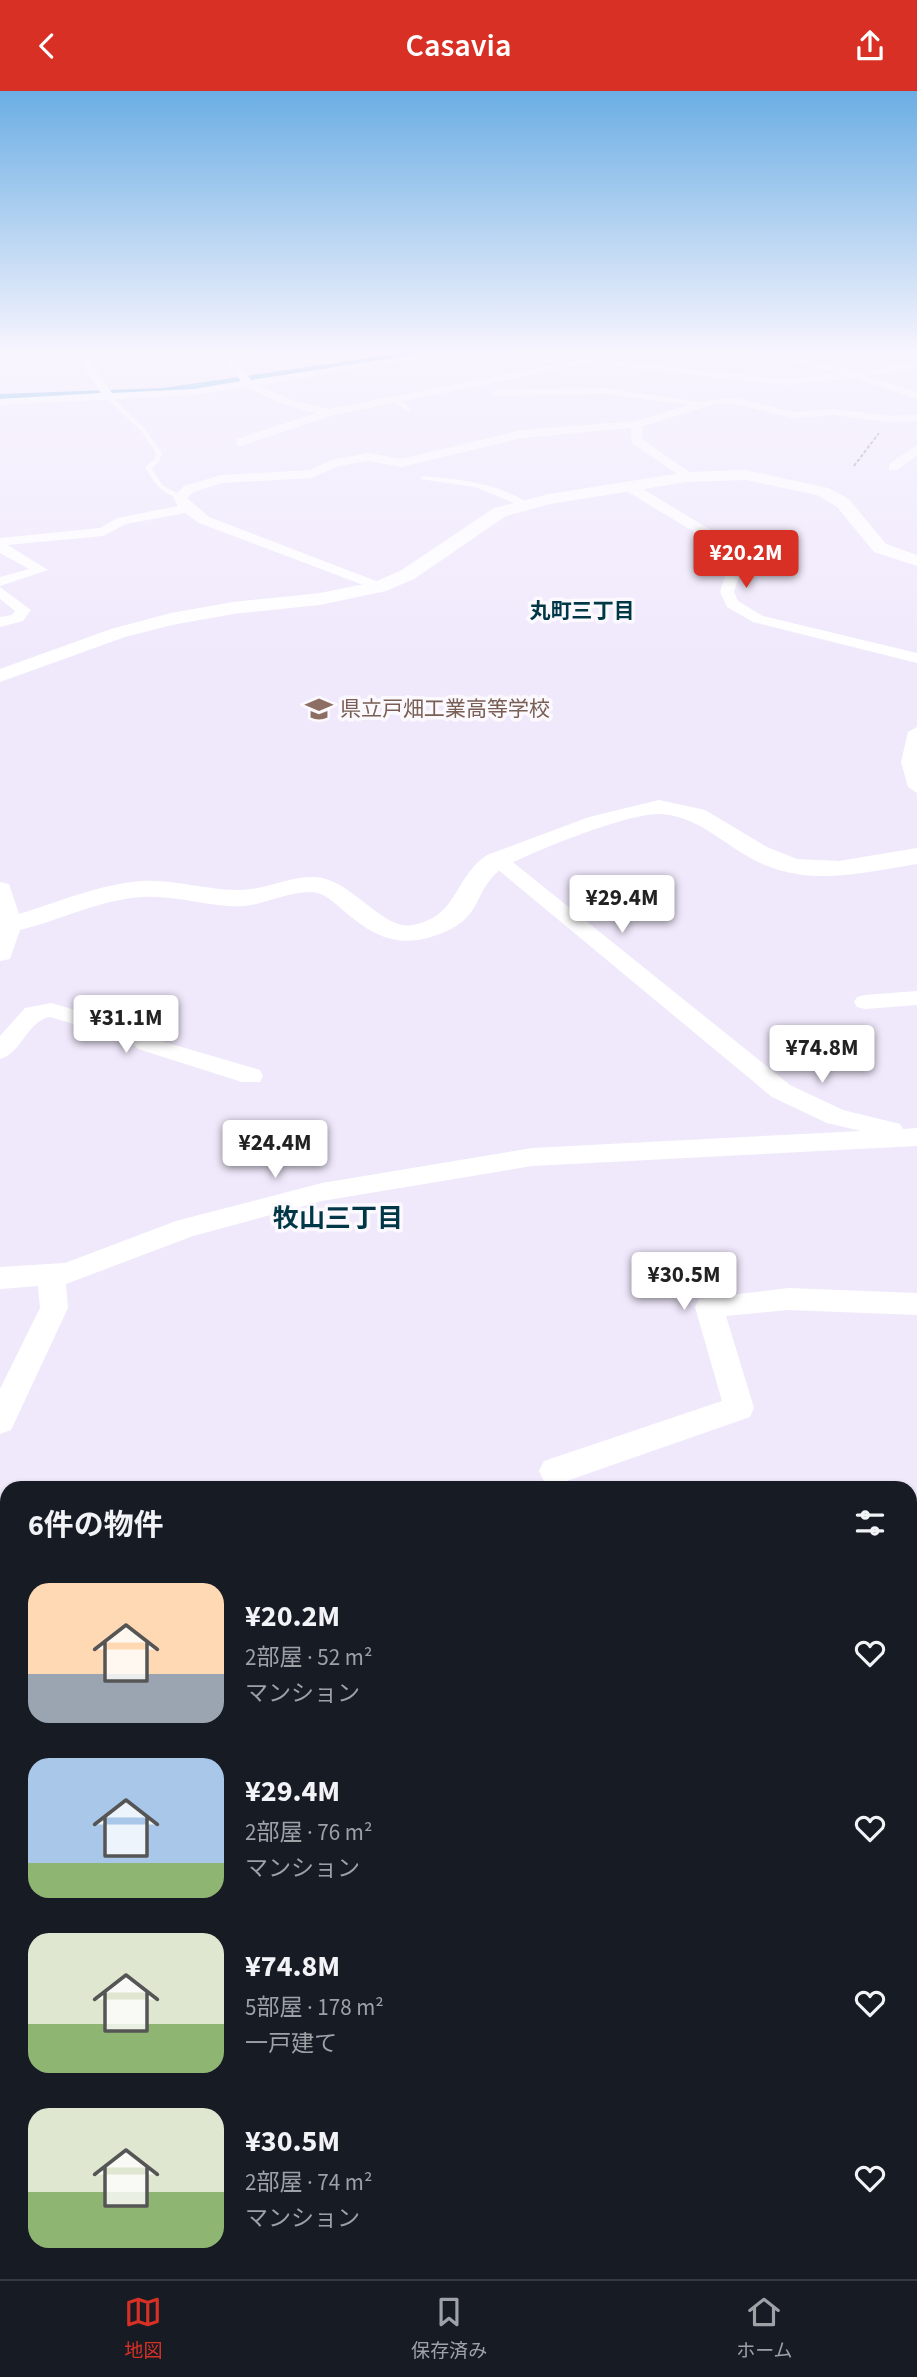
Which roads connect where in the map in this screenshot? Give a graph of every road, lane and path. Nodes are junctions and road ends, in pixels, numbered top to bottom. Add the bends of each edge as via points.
1 (158, 451) edge
2 (451, 451) edge
3 (651, 451) edge
4 (865, 451) edge
5 (914, 451) edge
6 (854, 466) dead end
7 (893, 467) dead end
8 (687, 477) junction
9 (422, 478) dead end
10 (628, 487) junction
11 (184, 503) junction
12 (527, 505) junction
13 (0, 545) edge
14 (917, 561) edge
15 (0, 582) edge
16 (379, 587) junction
17 (0, 591) edge
18 (0, 622) edge
19 (917, 658) edge
20 (0, 676) edge
21 (917, 732) edge
22 (917, 787) edge
23 (917, 856) edge
24 (496, 859) junction
25 (0, 890) edge
26 (4, 926) edge
27 (0, 953) edge
28 (917, 998) edge
29 (864, 1002) dead end
30 (0, 1051) edge
31 (251, 1076) dead end
32 (917, 1137) edge
33 (51, 1275) junction
34 (0, 1278) edge
35 (917, 1304) edge
36 (0, 1421) edge
37 (555, 1471) dead end

1 - 11 lane via 157,461 148,467 159,486
2 - 11 street via 401,463 368,457 335,463 312,474 221,479 189,489
3 - 8 street
4 - 6 path
5 - 7 street
8 - 10 street
8 - 14 street via 746,474 822,491 843,503 880,548
9 - 12 lane via 495,488
10 - 12 street
10 - 19 street via 729,547 738,558 727,593 732,604 758,619
11 - 13 street via 122,521 103,532
11 - 16 street via 204,520 240,536
12 - 16 street via 476,525 407,575
13 - 15 street via 41,570
16 - 20 street via 171,619
17 - 18 street via 23,610 18,618
21 - 22 street via 910,762
23 - 24 street via 827,870 792,866 767,857 705,817 656,807
24 - 26 street via 485,867 460,915 440,926 406,934 380,927 318,885 245,898 157,887
24 - 32 street via 781,1091 836,1117
25 - 26 street
26 - 27 street
28 - 29 street
30 - 31 street via 33,1013 51,1010
32 - 33 street via 532,1157 322,1192 186,1228
33 - 34 street
33 - 36 street via 54,1308
35 - 37 street via 788,1299 709,1307 739,1408

